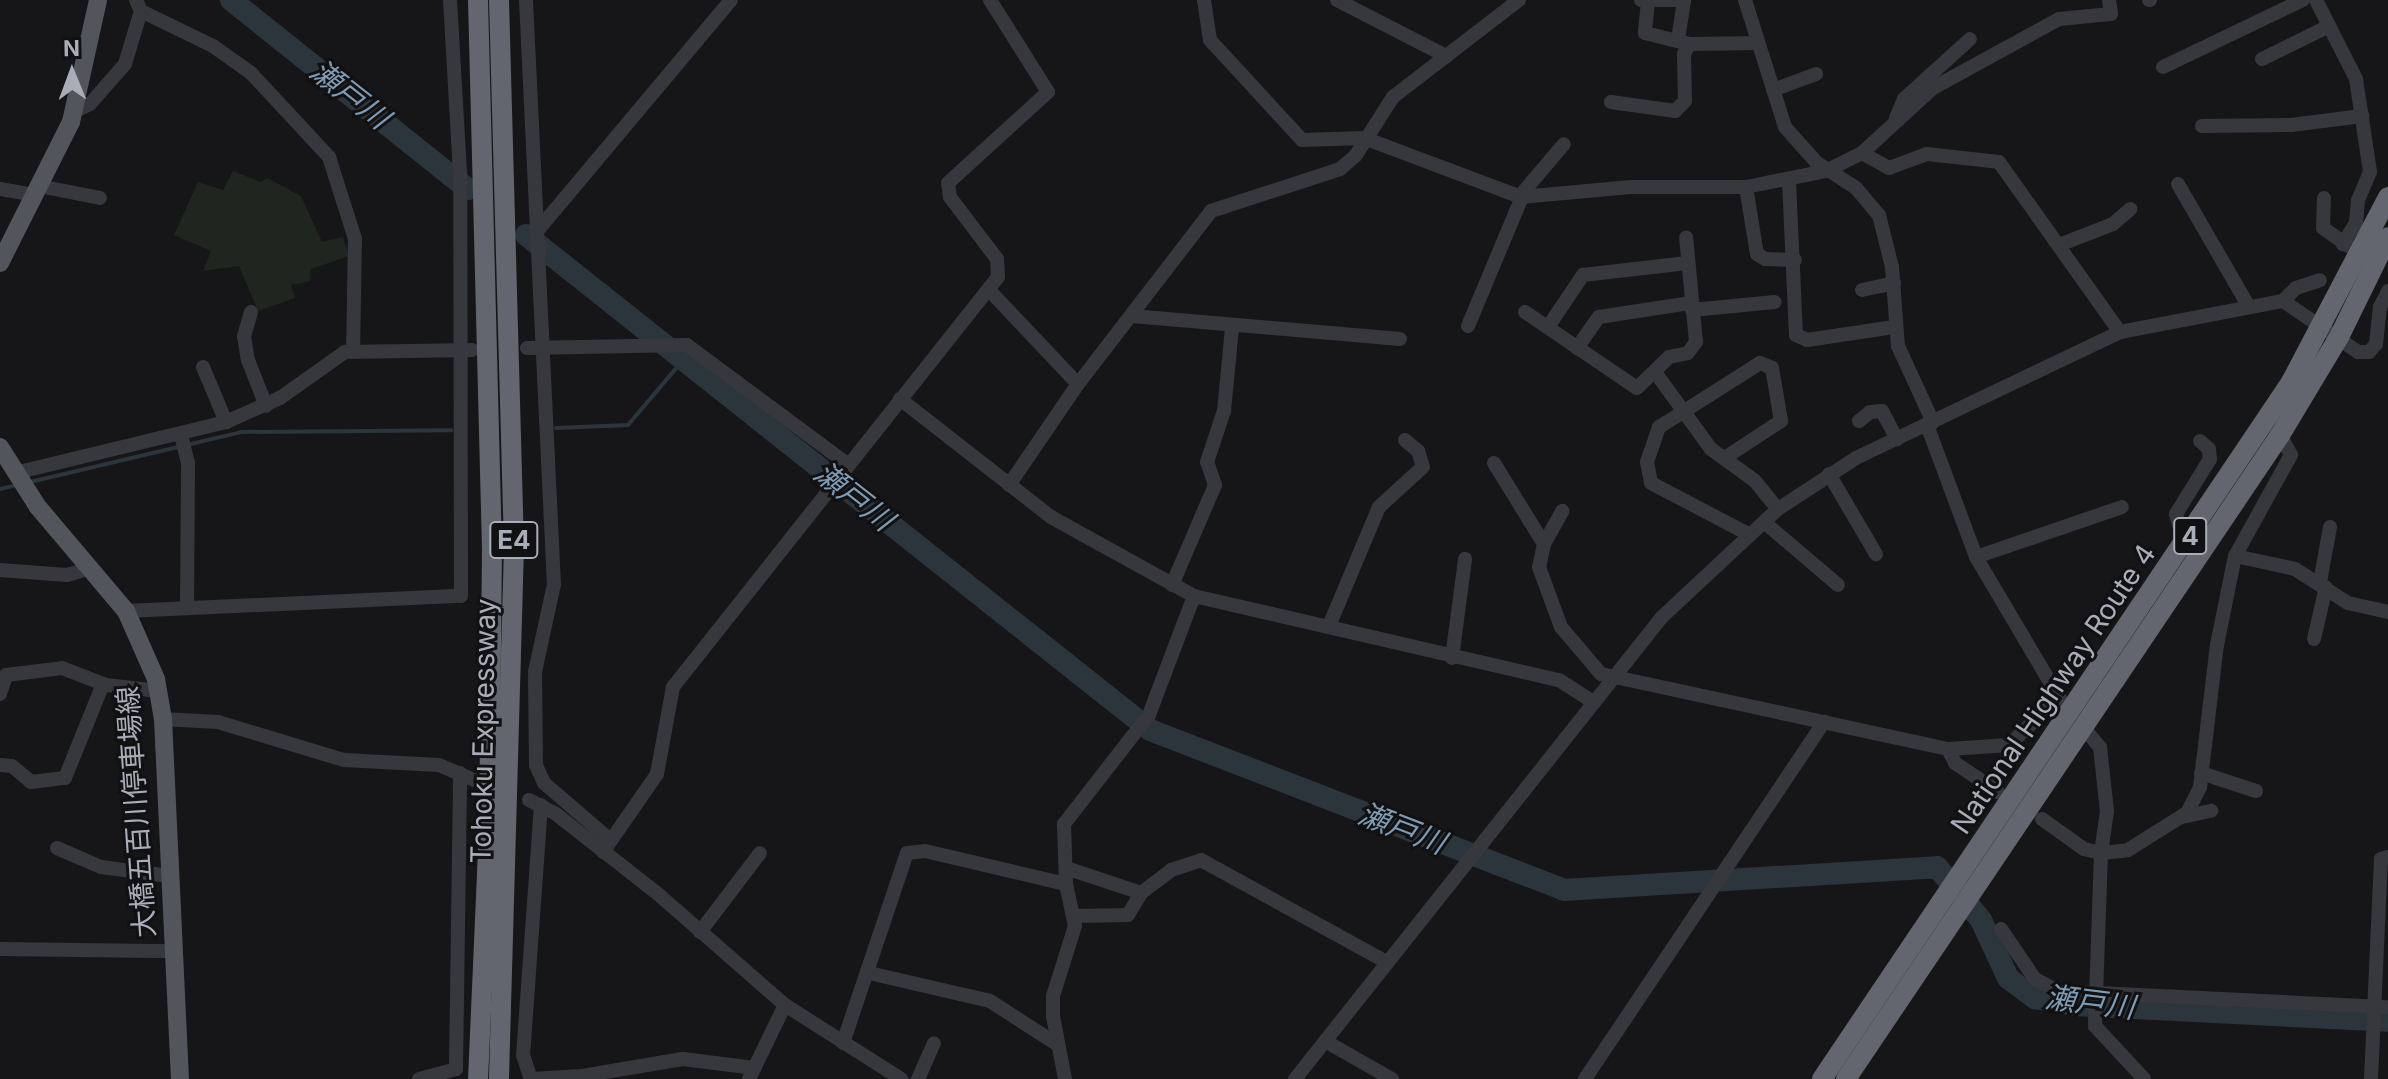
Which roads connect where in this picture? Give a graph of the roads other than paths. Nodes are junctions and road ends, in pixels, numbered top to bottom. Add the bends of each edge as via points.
1 (98, 0) edge
2 (450, 0) edge
3 (478, 0) edge
4 (499, 0) edge
5 (526, 0) edge
6 (731, 0) edge
7 (990, 0) edge
8 (1204, 0) edge
9 (1337, 0) edge
10 (1681, 0) edge
11 (1745, 0) edge
12 (2109, 0) edge
13 (2303, 0) edge
14 (2316, 0) edge
15 (1516, 1) edge
16 (1644, 1) edge
17 (139, 6) edge
18 (2329, 26) junction
19 (1970, 39) dead end
20 (1684, 42) junction
21 (1757, 43) junction
22 (1446, 56) junction
23 (2262, 59) dead end
24 (2163, 67) dead end
25 (1816, 74) dead end
26 (1773, 90) junction
27 (1611, 102) dead end
28 (73, 112) junction
29 (2362, 116) junction
30 (1895, 122) junction
31 (2202, 126) dead end
32 (1364, 138) junction
33 (1564, 144) dead end
34 (1862, 153) junction
35 (1826, 171) junction
36 (1789, 181) junction
37 (2178, 184) dead end
38 (1746, 187) junction
39 (0, 189) edge
40 (36, 191) junction
41 (1521, 197) junction
42 (2388, 197) edge
43 (100, 198) dead end
44 (2324, 198) dead end
45 (2130, 209) dead end
46 (537, 232) junction
47 (1686, 237) dead end
48 (2388, 237) edge
49 (2059, 245) junction
50 (2352, 248) junction
51 (1795, 260) junction
52 (0, 263) edge
53 (1687, 263) junction
54 (2320, 280) dead end
55 (1894, 283) junction
56 (989, 290) junction
57 (1862, 290) dead end
58 (2388, 291) edge
59 (2283, 301) junction
60 (1775, 302) dead end
61 (1692, 307) junction
62 (2249, 307) junction
63 (251, 312) dead end
64 (1525, 312) dead end
65 (1132, 316) junction
66 (1468, 326) dead end
67 (1548, 327) junction
68 (1894, 327) junction
69 (1232, 328) junction
70 (2120, 332) junction
71 (2332, 332) junction
72 (1400, 339) dead end
73 (527, 348) dead end
74 (543, 348) junction
75 (1577, 348) junction
76 (353, 350) junction
77 (465, 350) junction
78 (203, 367) dead end
79 (1655, 372) junction
80 (1078, 384) junction
81 (900, 399) junction
82 (266, 406) junction
83 (1685, 412) junction
84 (1859, 421) dead end
85 (226, 422) junction
86 (1930, 424) junction
87 (2280, 435) junction
88 (1897, 439) junction
89 (1405, 440) dead end
90 (2200, 441) dead end
91 (184, 442) junction
92 (0, 447) edge
93 (1726, 457) junction
94 (1494, 463) dead end
95 (839, 474) junction
96 (1829, 474) junction
97 (20, 480) junction
98 (1009, 485) junction
99 (2122, 507) dead end
100 (1778, 509) junction
101 (1562, 511) dead end
102 (1764, 522) junction
103 (2330, 527) dead end
104 (2191, 533) junction
105 (1750, 535) junction
106 (1544, 544) junction
107 (1876, 554) dead end
108 (2235, 556) junction
109 (1976, 557) junction
110 (1465, 559) dead end
111 (92, 568) junction
112 (0, 570) edge
113 (1172, 585) junction
114 (1838, 585) dead end
115 (2323, 585) junction
116 (1194, 596) junction
117 (187, 604) junction
118 (126, 611) junction
119 (2388, 612) edge
120 (1329, 626) junction
121 (2314, 639) dead end
122 (1452, 658) junction
123 (3, 675) edge
124 (1613, 678) junction
125 (103, 684) junction
126 (159, 691) junction
127 (0, 694) edge
128 (1593, 702) junction
129 (2071, 713) junction
130 (163, 719) junction
131 (1824, 722) junction
132 (1948, 749) junction
133 (0, 765) edge
134 (460, 773) junction
135 (2201, 773) junction
136 (474, 780) dead end
137 (2256, 791) dead end
138 (1998, 792) dead end
139 (2211, 811) dead end
140 (2182, 817) junction
141 (2042, 819) dead end
142 (606, 845) junction
143 (57, 848) dead end
144 (760, 853) dead end
145 (2101, 853) junction
146 (2388, 857) edge
147 (1066, 868) junction
148 (169, 876) junction
149 (1066, 884) junction
150 (1141, 893) junction
151 (1074, 916) junction
152 (1944, 918) junction
153 (2001, 929) dead end
154 (700, 932) junction
155 (0, 949) edge
156 (175, 951) junction
157 (1388, 963) junction
158 (869, 973) junction
159 (2095, 996) junction
160 (785, 1005) junction
161 (2378, 1008) edge
162 (1325, 1041) junction
163 (843, 1043) junction
164 (934, 1043) dead end
165 (1058, 1045) junction
166 (752, 1073) edge
167 (180, 1079) edge
168 (419, 1079) edge
169 (478, 1079) edge
170 (499, 1079) edge
171 (901, 1079) edge
172 (918, 1079) edge
173 (1065, 1079) edge
174 (1295, 1079) edge
175 (1392, 1079) edge
176 (1585, 1079) edge
177 (1822, 1079) edge
178 (1846, 1079) edge
179 (2144, 1079) edge
180 (2371, 1079) edge

1 - 28 main road
2 - 77 street
3 - 169 highway, Tohoku Expressway / E4 via 492,548
4 - 170 highway, Tohoku Expressway / E4 via 514,547
5 - 46 street
6 - 46 street
7 - 56 street via 1048,92 948,183 950,197 997,259 998,277
8 - 32 street via 1210,40 1302,140
9 - 22 street
10 - 16 street
10 - 20 street
11 - 21 street
12 - 30 street via 2111,14 2059,19 1933,88
13 - 24 street
14 - 18 street
15 - 22 street
16 - 20 street via 1645,33
17 - 28 street via 125,64 90,104
17 - 76 street via 251,73 329,157 355,239
18 - 23 street
18 - 29 street via 2356,79
19 - 30 street via 1904,99
20 - 21 street
20 - 27 street via 1681,109
21 - 26 street
22 - 32 street via 1393,97
25 - 26 street
26 - 35 street via 1794,140
28 - 40 main road
29 - 31 street via 2291,125
29 - 50 street via 2370,172
30 - 34 street
32 - 41 street
32 - 65 street via 1356,155 1340,169 1211,211
33 - 41 street
34 - 35 street
34 - 49 street via 1889,168 1927,154 1999,162
35 - 36 street
35 - 55 street via 1856,188 1878,212
36 - 38 street
36 - 51 street
37 - 62 street
38 - 41 street via 1631,187
38 - 51 street via 1757,254
39 - 40 street
40 - 43 street
40 - 52 main road
41 - 66 street
42 - 50 highway, National Highway Route 4 / 4
44 - 50 street via 2323,228
45 - 49 street via 2113,224
46 - 74 street
47 - 53 street
48 - 71 highway, National Highway Route 4 / 4
49 - 70 street
50 - 71 highway, National Highway Route 4 / 4
51 - 68 street via 1794,327 1799,338
53 - 61 street
53 - 67 street via 1583,275
54 - 59 street via 2295,281
55 - 57 street
55 - 68 street
56 - 80 street
56 - 81 street
58 - 71 street via 2374,348 2358,352
59 - 62 street
59 - 71 street
60 - 61 street
61 - 75 street via 1599,317
61 - 79 street via 1696,342 1688,353 1669,357
62 - 70 street
63 - 82 street via 244,336
64 - 67 street
65 - 69 street
65 - 80 street
67 - 75 street
68 - 86 street
69 - 72 street
69 - 113 street via 1224,411 1207,462 1215,485
70 - 86 street
71 - 87 highway, National Highway Route 4 / 4
71 - 104 highway, National Highway Route 4 / 4
73 - 74 street
74 - 95 street via 681,345
74 - 142 street via 554,584 535,672 536,765 544,783
75 - 79 street via 1637,388
76 - 77 street
76 - 82 street via 334,357
77 - 117 street via 461,596
78 - 85 street
79 - 83 street
80 - 98 street
81 - 95 street
81 - 98 street
82 - 85 street
83 - 93 street via 1711,449
83 - 93 street via 1760,363 1772,368 1781,421
83 - 105 street via 1659,427 1647,462 1651,483
84 - 88 street via 1882,411
85 - 91 street
86 - 88 street
86 - 109 street
87 - 108 street via 2291,455
87 - 129 highway, National Highway Route 4 / 4
88 - 96 street
89 - 120 street via 1418,451 1423,467 1379,507
90 - 104 street via 2210,459 2176,514 2179,525
91 - 97 street
91 - 117 street
92 - 97 main road, 大橋五百川停車場線
93 - 100 street
94 - 106 street
95 - 142 street via 673,687 657,774
96 - 100 street
96 - 107 street
97 - 111 main road, 大橋五百川停車場線
98 - 113 street via 1051,517
99 - 109 street
100 - 102 street
101 - 106 street
102 - 105 street
102 - 114 street
103 - 115 street
104 - 129 highway, National Highway Route 4 / 4
105 - 124 street via 1662,617
106 - 124 street via 1539,567 1561,627 1601,674
108 - 115 street via 2280,564
108 - 135 street
109 - 129 street
110 - 122 street
111 - 112 street via 67,575
111 - 118 main road, 大橋五百川停車場線
113 - 116 street
115 - 119 street via 2348,603
115 - 121 street
116 - 120 street
116 - 147 street via 1149,715 1064,824
117 - 118 street
118 - 126 main road, 大橋五百川停車場線 via 143,641
120 - 122 street
122 - 128 street via 1559,680
123 - 125 street via 62,668
123 - 127 street
124 - 128 street
124 - 131 street
125 - 126 street
125 - 133 street via 65,778 31,782 12,766
126 - 130 main road, 大橋五百川停車場線
128 - 157 street
129 - 132 street via 2009,745
129 - 145 street via 2100,747 2107,811
129 - 152 highway, National Highway Route 4 / 4
130 - 134 street via 218,722 344,760 428,764
130 - 148 main road, 大橋五百川停車場線
131 - 132 street
131 - 176 street
132 - 138 street via 1955,763
134 - 136 street
134 - 168 street via 456,1069
135 - 137 street
135 - 140 street via 2195,800
139 - 140 street
140 - 145 street via 2128,850
141 - 145 street via 2084,849
142 - 154 street
142 - 166 street via 535,802 523,1055 531,1079 683,1059
143 - 148 street via 101,867
144 - 154 street
145 - 159 street
146 - 161 street via 2381,859
147 - 149 street
147 - 150 street
148 - 156 main road, 大橋五百川停車場線
149 - 151 street
149 - 158 street via 911,851 903,857
150 - 151 street via 1128,915
150 - 157 street via 1171,870 1201,860
151 - 165 street via 1074,935 1053,996
152 - 177 highway, National Highway Route 4 / 4
152 - 178 highway, National Highway Route 4 / 4
153 - 159 street via 2039,983
154 - 160 street
155 - 156 street
156 - 167 main road, 大橋五百川停車場線
157 - 162 street
158 - 163 street
158 - 165 street via 990,1001
159 - 161 street
159 - 179 street via 2099,1034
160 - 163 street
160 - 166 street
161 - 180 street
162 - 174 street
162 - 175 street
163 - 171 street
164 - 172 street
165 - 173 street

